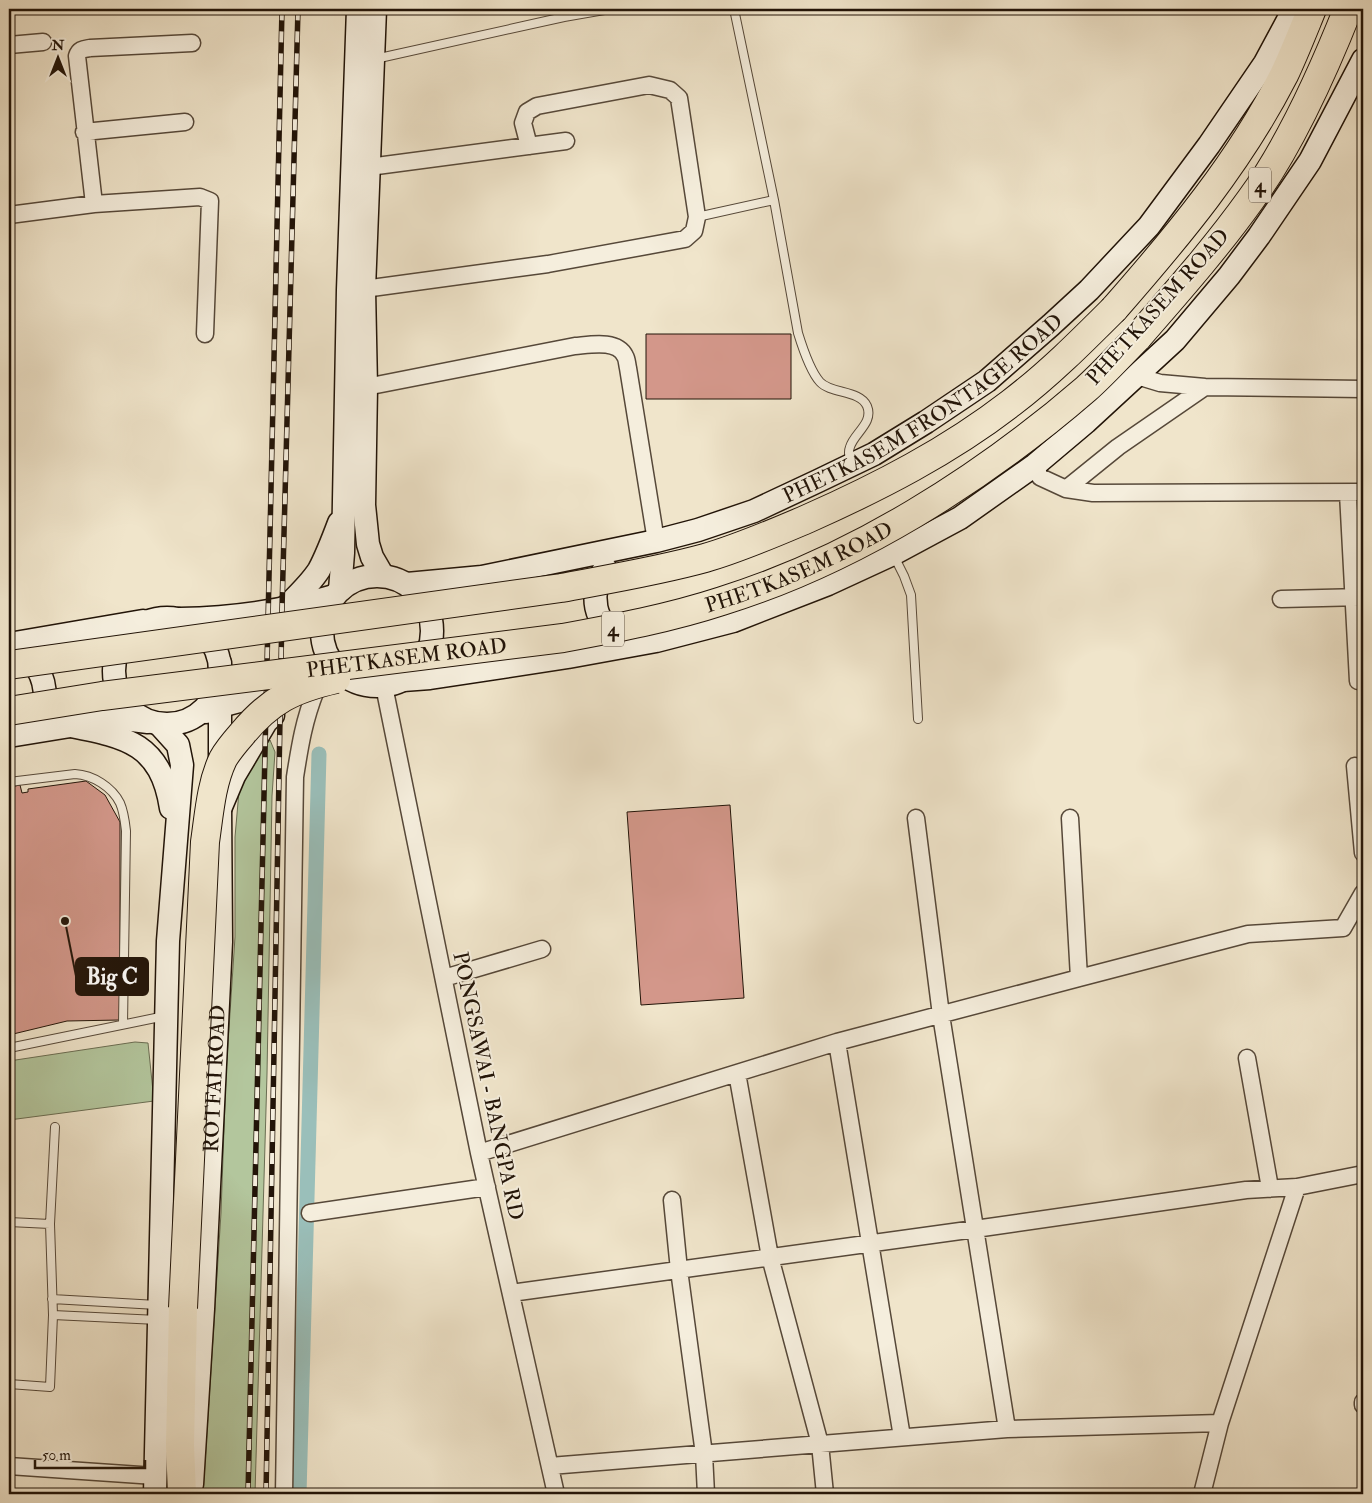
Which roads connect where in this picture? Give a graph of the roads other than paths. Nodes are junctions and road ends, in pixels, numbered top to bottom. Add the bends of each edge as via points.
1 (358, 9) edge
2 (375, 9) edge
3 (610, 9) edge
4 (734, 9) edge
5 (1294, 9) edge
6 (1312, 9) edge
7 (1348, 9) edge
8 (1363, 17) edge
9 (43, 42) dead end
10 (192, 43) dead end
11 (9, 45) edge
12 (373, 60) junction
13 (1363, 60) edge
14 (185, 122) dead end
15 (84, 132) junction
16 (566, 141) dead end
17 (529, 146) junction
18 (1285, 146) junction
19 (369, 167) junction
20 (774, 200) junction
21 (94, 204) junction
22 (9, 215) edge
23 (697, 217) junction
24 (364, 289) junction
25 (205, 334) dead end
26 (1137, 376) junction
27 (366, 387) junction
28 (1205, 387) junction
29 (1363, 389) edge
30 (851, 465) junction
31 (1035, 465) junction
32 (1066, 489) junction
33 (1355, 492) edge
34 (343, 514) junction
35 (698, 530) junction
36 (656, 541) junction
37 (893, 554) junction
38 (384, 576) junction
39 (407, 584) junction
40 (337, 593) junction
41 (1358, 597) edge
42 (1281, 599) dead end
43 (285, 608) junction
44 (165, 619) junction
45 (733, 621) junction
46 (563, 638) junction
47 (9, 644) edge
48 (9, 650) edge
49 (220, 663) junction
50 (9, 666) edge
51 (1358, 680) dead end
52 (385, 684) junction
53 (309, 691) junction
54 (220, 706) junction
55 (9, 710) edge
56 (190, 719) junction
57 (918, 719) dead end
58 (154, 723) junction
59 (71, 726) junction
60 (9, 731) edge
61 (9, 736) edge
62 (1355, 766) dead end
63 (9, 782) edge
64 (220, 809) junction
65 (916, 818) dead end
66 (1070, 818) dead end
67 (176, 841) junction
68 (1363, 853) edge
69 (1363, 893) edge
70 (168, 941) junction
71 (221, 942) junction
72 (542, 949) dead end
73 (444, 978) junction
74 (1079, 978) junction
75 (167, 1015) junction
76 (940, 1015) junction
77 (123, 1024) junction
78 (836, 1042) junction
79 (9, 1048) edge
80 (1247, 1058) dead end
81 (738, 1073) junction
82 (55, 1127) dead end
83 (479, 1153) junction
84 (1363, 1174) edge
85 (487, 1187) junction
86 (1296, 1187) junction
87 (1270, 1188) junction
88 (672, 1200) dead end
89 (310, 1213) dead end
90 (9, 1222) edge
91 (50, 1224) junction
92 (975, 1229) junction
93 (869, 1244) junction
94 (770, 1257) junction
95 (679, 1270) junction
96 (511, 1293) junction
97 (52, 1299) junction
98 (168, 1311) junction
99 (52, 1315) junction
100 (9, 1384) edge
101 (1220, 1423) junction
102 (1007, 1429) junction
103 (902, 1438) junction
104 (820, 1444) junction
105 (704, 1454) junction
106 (9, 1466) edge
107 (550, 1466) junction
108 (155, 1485) edge
109 (182, 1494) edge
110 (192, 1494) edge
111 (284, 1494) edge
112 (556, 1494) edge
113 (706, 1494) edge
114 (825, 1494) edge
115 (1202, 1494) edge

1 - 34 main road
2 - 12 main road
3 - 12 lane
4 - 20 lane
5 - 30 main road, PHETKASEM FRONTAGE ROAD via 1265,63 1209,145 1149,226 1089,290 987,381 926,422
6 - 50 highway, PHETKASEM ROAD / 4, bridge via 1284,74 1219,182 1114,309 1067,356 1010,404 947,447 863,494 707,557 638,574 561,588
7 - 18 highway, PHETKASEM ROAD / 4
8 - 18 highway via 1338,66
9 - 11 street
10 - 15 street via 90,48 78,52
12 - 19 main road
13 - 26 main road, 4 via 1310,161 1259,236 1175,340
14 - 15 street
15 - 21 street
16 - 17 street
17 - 19 street
17 - 23 street via 522,123 527,112 537,106 649,85 670,90 679,98
18 - 46 highway, PHETKASEM ROAD / 4, bridge via 1218,243 1137,338 1087,388 1023,440 945,496 816,566 722,601 632,625
19 - 24 main road
20 - 23 lane
20 - 30 lane via 803,349 820,382 849,393 867,407 868,418 850,447
21 - 22 street
21 - 25 street via 200,198 210,201
23 - 24 street via 694,231 686,239 548,264
24 - 27 main road
26 - 28 street via 1160,383
26 - 31 main road, 4
27 - 36 street via 574,346 616,347 625,356 628,368
27 - 38 main road via 365,530 372,557
28 - 29 street
28 - 32 street via 1118,447
30 - 35 main road, PHETKASEM FRONTAGE ROAD via 754,511
31 - 32 street via 1040,477
31 - 37 main road, 4 via 960,518
32 - 33 street via 1092,493
33 - 41 street
34 - 40 main road via 343,552
34 - 43 main road via 318,571
35 - 36 main road, PHETKASEM FRONTAGE ROAD
35 - 45 main road via 615,560 598,578 595,603 599,616 608,627 634,638
36 - 39 main road, PHETKASEM FRONTAGE ROAD via 482,577
37 - 45 main road, 4 via 828,584
37 - 57 lane via 911,596
38 - 39 main road
38 - 40 main road via 353,581
39 - 52 main road via 421,597 430,614 433,634 418,669
40 - 43 main road
40 - 52 main road via 321,626 328,658 351,680
41 - 42 street
41 - 51 street
43 - 44 main road via 212,618
44 - 47 main road
44 - 49 main road via 190,624 204,634
44 - 58 main road via 140,625 127,636 117,650 113,667 115,685 122,701 134,714
45 - 52 main road, 4 via 656,641 568,657
46 - 55 highway, PHETKASEM ROAD / 4, bridge
46 - 98 highway, bridge via 310,685 276,700 257,716 223,759 205,842
48 - 60 main road via 32,663 41,675 45,690 39,717 26,726
49 - 54 main road, ROTFAI ROAD
49 - 56 main road via 220,680 214,696 204,710
52 - 53 main road, PHETKASEM ROAD / 4
52 - 73 street, PONGSAWAI - BANGPA RD
53 - 54 main road, PHETKASEM ROAD / 4 via 267,695
53 - 64 main road via 280,708 266,722 234,776
53 - 111 street via 295,777
54 - 56 main road, PHETKASEM ROAD / 4
54 - 64 main road, ROTFAI ROAD
56 - 58 main road via 175,724
58 - 59 main road via 124,719
58 - 67 main road via 178,745 181,754
59 - 61 main road
59 - 67 main road via 108,733 143,750 152,759 166,783
62 - 68 street
63 - 77 lane via 85,774 104,784 120,803 126,831
64 - 71 main road, ROTFAI ROAD
65 - 76 street
66 - 74 street
67 - 70 main road
69 - 74 street via 1343,928 1248,934
70 - 71 main road via 174,926 187,917 196,916 216,927
70 - 75 main road
71 - 110 main road, ROTFAI ROAD
72 - 73 street
73 - 83 street, PONGSAWAI - BANGPA RD
74 - 76 street
75 - 77 lane
75 - 98 main road
76 - 78 street
76 - 92 street
77 - 79 lane
78 - 81 street
78 - 93 street
80 - 87 street
81 - 83 street
81 - 94 street
82 - 91 lane
83 - 85 street, PONGSAWAI - BANGPA RD
84 - 86 street
85 - 89 street
85 - 96 street, PONGSAWAI - BANGPA RD
86 - 87 street
86 - 101 street
87 - 92 street
88 - 95 street
90 - 91 lane
91 - 97 lane
92 - 93 street
92 - 102 street
93 - 94 street
93 - 103 street
94 - 95 street
94 - 104 street
95 - 96 street
95 - 105 street
96 - 107 street, PONGSAWAI - BANGPA RD
97 - 98 lane
97 - 99 lane
98 - 99 lane
98 - 108 main road
98 - 109 highway
99 - 100 lane via 50,1386
101 - 102 street
101 - 115 street
102 - 103 street
103 - 104 street
104 - 105 street
104 - 114 street
105 - 107 street
105 - 113 street
106 - 108 street
107 - 112 street, PONGSAWAI - BANGPA RD

